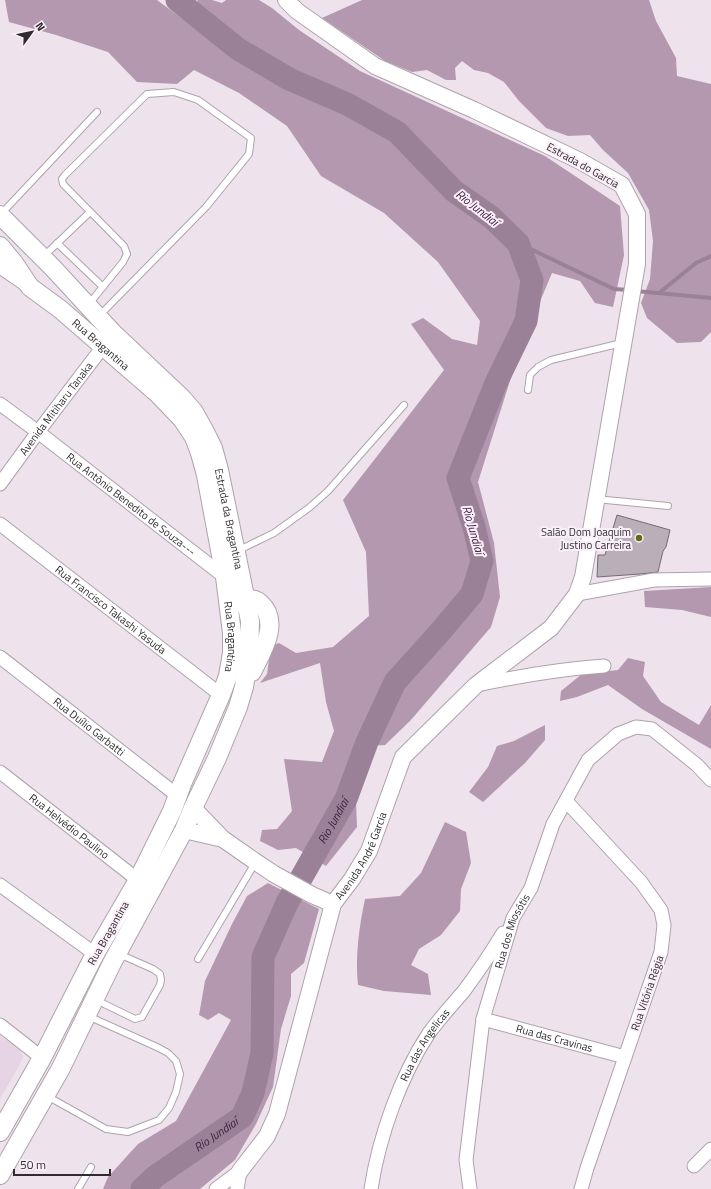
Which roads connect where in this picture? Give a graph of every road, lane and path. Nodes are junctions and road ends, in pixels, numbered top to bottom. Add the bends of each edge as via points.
1 (286, 0) edge
2 (296, 6) edge
3 (97, 112) dead end
4 (90, 212) junction
5 (0, 214) edge
6 (57, 243) junction
7 (0, 246) edge
8 (48, 263) junction
9 (7, 265) edge
10 (103, 287) junction
11 (93, 311) junction
12 (108, 340) junction
13 (623, 342) junction
14 (528, 390) dead end
15 (0, 404) edge
16 (404, 405) dead end
17 (38, 432) junction
18 (0, 484) edge
19 (596, 499) junction
20 (668, 506) dead end
21 (0, 524) edge
22 (219, 542) junction
23 (237, 551) junction
24 (225, 577) junction
25 (711, 579) edge
26 (577, 594) junction
27 (246, 598) junction
28 (229, 607) junction
29 (0, 657) edge
30 (604, 666) dead end
31 (476, 686) junction
32 (221, 695) junction
33 (0, 772) edge
34 (711, 780) edge
35 (178, 796) junction
36 (566, 801) junction
37 (188, 819) junction
38 (223, 839) junction
39 (256, 862) junction
40 (138, 880) junction
41 (0, 885) edge
42 (333, 904) junction
43 (512, 918) junction
44 (117, 953) junction
45 (95, 954) junction
46 (198, 959) dead end
47 (90, 1007) junction
48 (483, 1019) junction
49 (0, 1025) edge
50 (625, 1057) junction
51 (42, 1058) junction
52 (46, 1095) junction
53 (0, 1132) edge
54 (711, 1149) edge
55 (694, 1166) dead end
56 (91, 1167) dead end
57 (240, 1171) junction
58 (0, 1175) edge
59 (78, 1189) edge
60 (216, 1189) edge
61 (237, 1189) edge
62 (371, 1189) edge
63 (470, 1189) edge
64 (582, 1189) edge

1 - 2 street, Estrada do Garcia
2 - 13 street, Estrada do Garcia via 375,66 580,161 622,185 637,214 637,264
3 - 5 lane
4 - 6 lane
4 - 10 lane via 124,246 127,254
4 - 11 lane via 63,184 62,179 147,94 174,92 198,100 251,138 248,154 206,207
5 - 8 main road
6 - 8 lane
6 - 10 lane
7 - 9 main road, Rua Bragantina
8 - 9 main road via 24,260
8 - 11 main road, Estrada da Bragantina
9 - 12 main road, Rua Bragantina via 30,287
10 - 11 lane
11 - 12 main road, Estrada da Bragantina
12 - 17 street, Avenida Mitiharu Tanaka
12 - 22 main road, Rua Bragantina via 171,406 194,437 206,475
12 - 23 main road, Estrada da Bragantina via 181,397 194,412 213,448
13 - 14 lane via 551,360 530,375
13 - 19 street, Estrada do Garcia
15 - 17 street, Rua Antônio Benedito de Souza---
16 - 23 lane via 328,491 310,507 274,533
17 - 18 street, Avenida Mitiharu Tanaka
17 - 24 street, Rua Antônio Benedito de Souza---
19 - 20 lane
19 - 26 street, Estrada do Garcia via 583,577
21 - 32 street, Rua Francisco Takashi Yasuda
22 - 23 main road
22 - 24 main road, Rua Bragantina
23 - 27 main road, Estrada da Bragantina
24 - 28 main road, Rua Bragantina
25 - 26 street via 654,580
26 - 31 street, Avenida André Garcia via 550,628
27 - 28 main road
27 - 37 main road, Estrada da Bragantina via 250,640 244,687 217,758
28 - 32 main road, Rua Bragantina via 232,653
29 - 35 street, Rua Duílio Garbatti
30 - 31 street via 503,679
31 - 42 street, Avenida André Garcia via 403,757 369,851
32 - 35 main road, Rua Bragantina
33 - 40 street, Rua Helvédio Paulino
34 - 36 street, Rua dos Miosótis via 652,729 636,727 618,734 588,760
35 - 40 main road, Rua Bragantina
36 - 43 street, Rua dos Miosótis via 553,824 531,888
36 - 50 street, Rua Vitória Régia via 641,882 661,910 664,925 661,952
37 - 38 street
37 - 38 street
37 - 44 main road, Rua Bragantina
38 - 39 street
39 - 42 street via 312,895
39 - 46 lane
40 - 45 main road, Rua Bragantina
41 - 45 street
42 - 57 street, Avenida André Garcia via 277,1114 267,1136
43 - 48 street, Rua dos Miosótis
43 - 62 street, Rua das Angelicas via 488,957 429,1034 407,1073 384,1129
44 - 47 main road, Rua Bragantina
44 - 47 lane via 153,968 160,974 160,985 142,1017 135,1019
45 - 51 main road, Rua Bragantina
47 - 52 main road, Rua Bragantina
47 - 52 lane via 168,1052 176,1061 180,1074 169,1108 159,1120 128,1132 106,1129
48 - 50 street, Rua das Cravinas
48 - 63 street, Rua dos Miosótis via 466,1160
49 - 51 street
50 - 64 street, Rua Vitória Régia
51 - 53 main road, Rua Bragantina
52 - 58 main road, Rua Bragantina
54 - 55 street
56 - 59 lane
57 - 60 street, Avenida André Garcia
57 - 61 street

